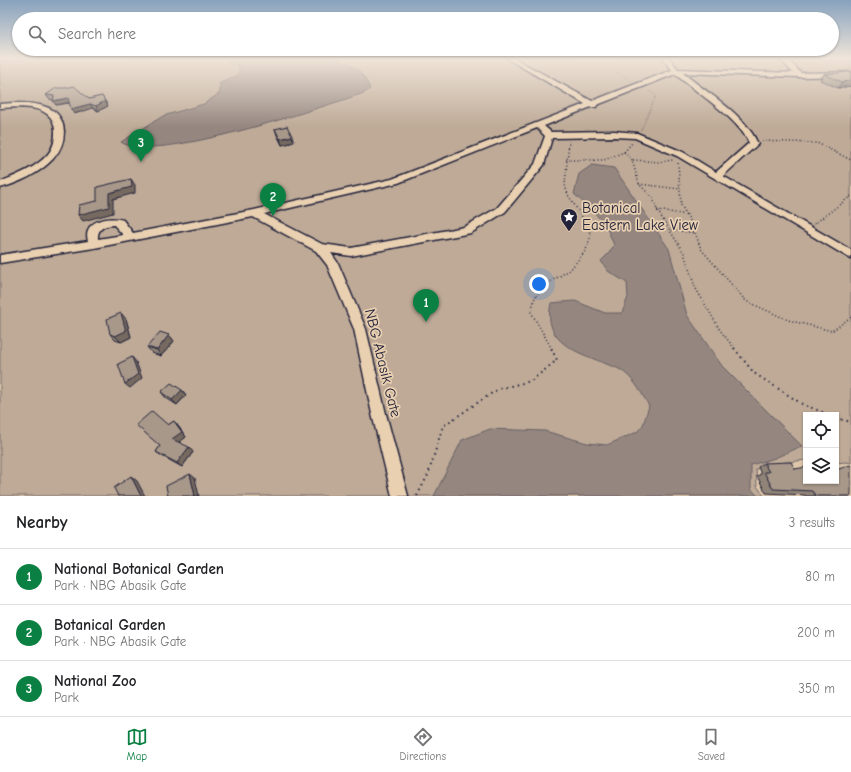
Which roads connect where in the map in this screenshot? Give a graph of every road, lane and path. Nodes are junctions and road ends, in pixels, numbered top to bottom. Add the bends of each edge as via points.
1 (550, 81) edge
2 (635, 81) edge
3 (651, 81) edge
4 (688, 81) edge
5 (642, 85) junction
6 (593, 105) junction
7 (0, 106) edge
8 (538, 125) junction
9 (549, 135) junction
10 (569, 136) junction
11 (637, 136) junction
12 (754, 140) junction
13 (624, 152) junction
14 (566, 160) junction
15 (632, 160) junction
16 (851, 160) edge
17 (717, 176) junction
18 (639, 184) junction
19 (0, 185) edge
20 (680, 189) junction
21 (851, 196) edge
22 (657, 210) junction
23 (254, 213) junction
24 (687, 215) junction
25 (807, 229) junction
26 (671, 230) junction
27 (695, 233) junction
28 (130, 236) junction
29 (94, 244) junction
30 (320, 248) junction
31 (851, 255) edge
32 (0, 259) edge
33 (851, 317) edge
34 (822, 412) edge
35 (839, 419) edge
36 (851, 422) edge
37 (400, 496) edge
38 (417, 496) edge

1 - 6 street
2 - 5 path
3 - 5 street
4 - 12 street via 744,128
5 - 6 street
5 - 11 path via 656,96
6 - 8 street
7 - 19 street via 40,107 49,110 57,118 60,133 57,148 45,161 22,177
8 - 9 street
8 - 23 street via 395,181
9 - 10 street
9 - 30 street via 539,165 500,210 467,230 351,252
10 - 11 street
10 - 14 path via 569,155
11 - 13 path
11 - 17 street via 680,154
12 - 16 path via 817,143
12 - 17 street via 754,144
13 - 14 path via 604,160
13 - 15 path
14 - 38 path via 565,185 568,195 591,235 586,250 570,270 546,284 535,297 531,312 557,360 531,381 498,389 442,426 428,475
15 - 18 path
15 - 20 path via 659,162 678,159
17 - 25 street
18 - 20 path
18 - 22 path via 653,198
20 - 24 path via 682,205
21 - 25 path
22 - 24 path
22 - 26 path
23 - 28 street
23 - 30 street, NBG Abasik Gate
24 - 27 path
25 - 31 street
26 - 27 path
26 - 34 path via 684,253 695,287 720,330 754,373 802,404
27 - 33 path via 701,249 746,301 788,320 832,331
28 - 29 street
28 - 29 street via 119,223 106,221 93,229
29 - 32 street
30 - 37 street, NBG Abasik Gate via 332,263 360,329
35 - 36 path

